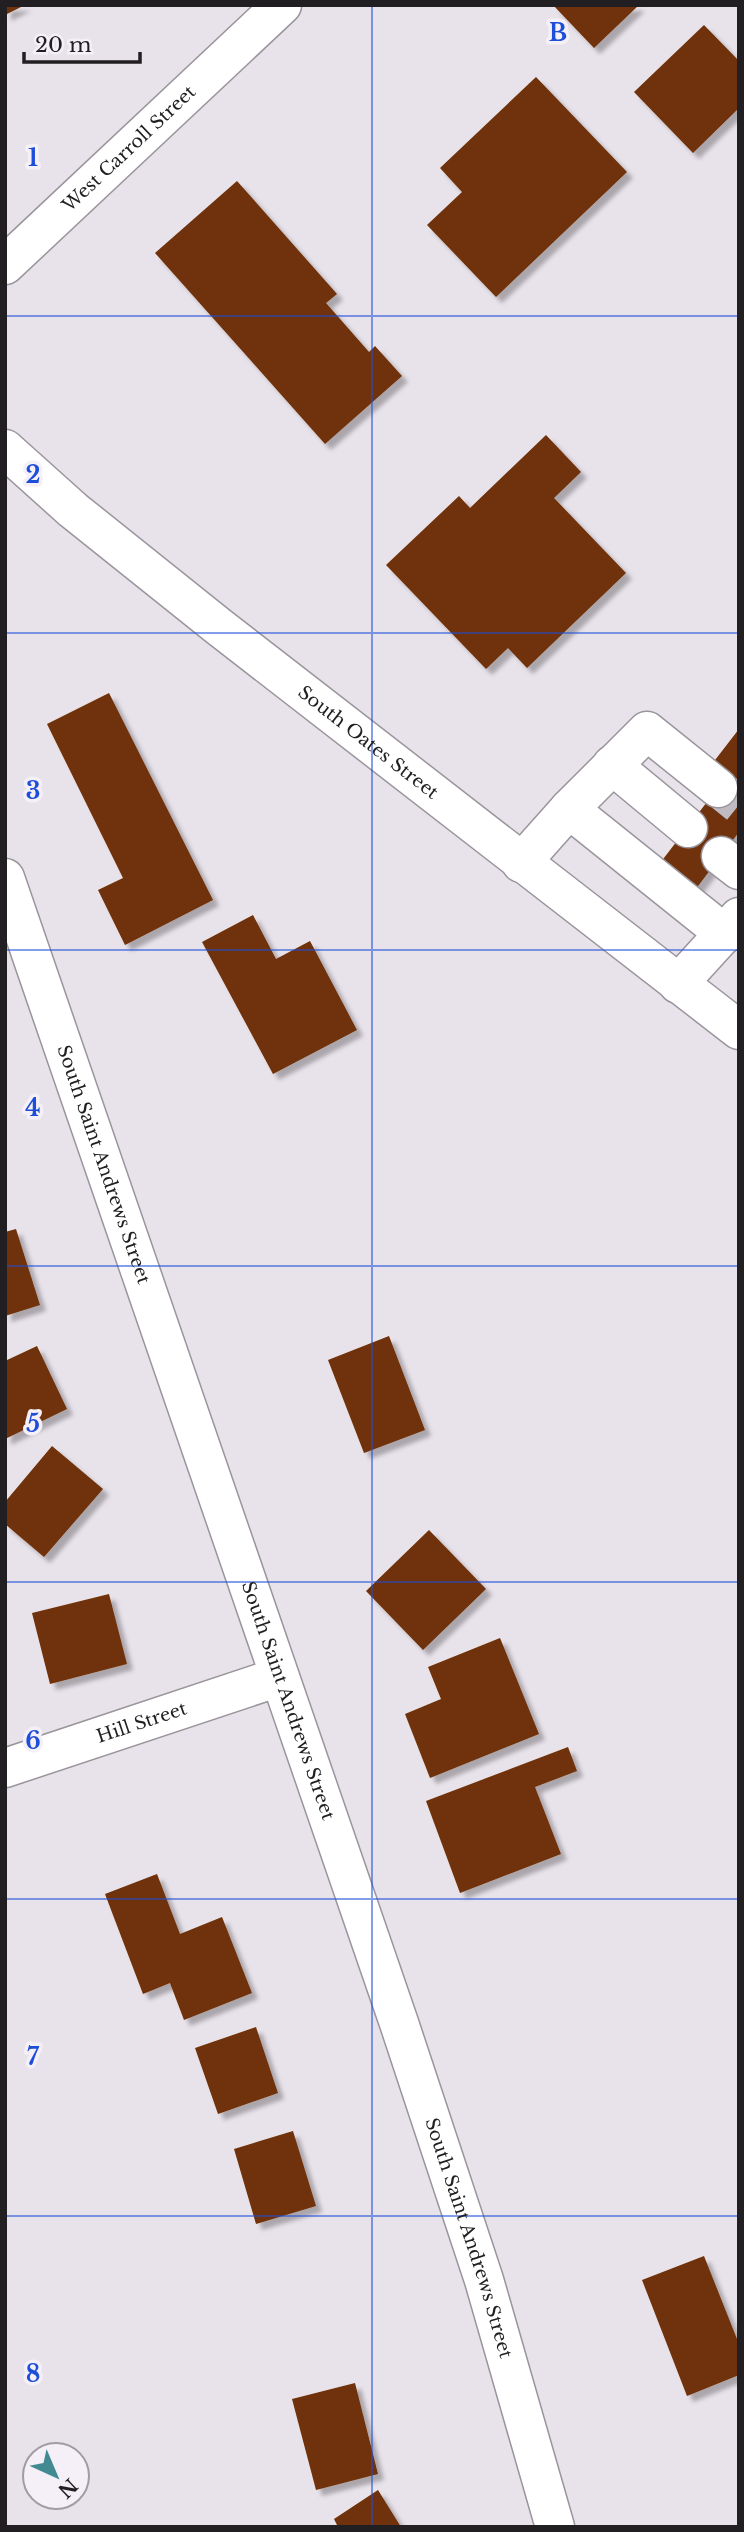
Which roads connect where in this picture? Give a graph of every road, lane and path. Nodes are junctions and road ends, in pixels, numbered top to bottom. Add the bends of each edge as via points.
1 (282, 5) edge
2 (5, 265) edge
3 (5, 449) edge
4 (612, 765) junction
5 (718, 788) tunnel mouth
6 (569, 809) junction
7 (688, 828) dead end
8 (521, 863) junction
9 (5, 878) edge
10 (732, 926) edge
11 (678, 984) junction
12 (739, 1030) edge
13 (279, 1676) junction
14 (5, 1768) edge
15 (555, 2527) edge

1 - 2 street, West Carroll Street
3 - 8 street, South Oates Street via 74,510
4 - 5 street via 647,731
4 - 6 street
4 - 7 street
6 - 8 street
6 - 10 street
8 - 11 street, South Oates Street
9 - 13 street, South Saint Andrews Street
10 - 11 street
11 - 12 street, South Oates Street
13 - 14 street, Hill Street
13 - 15 street, South Saint Andrews Street via 484,2280

